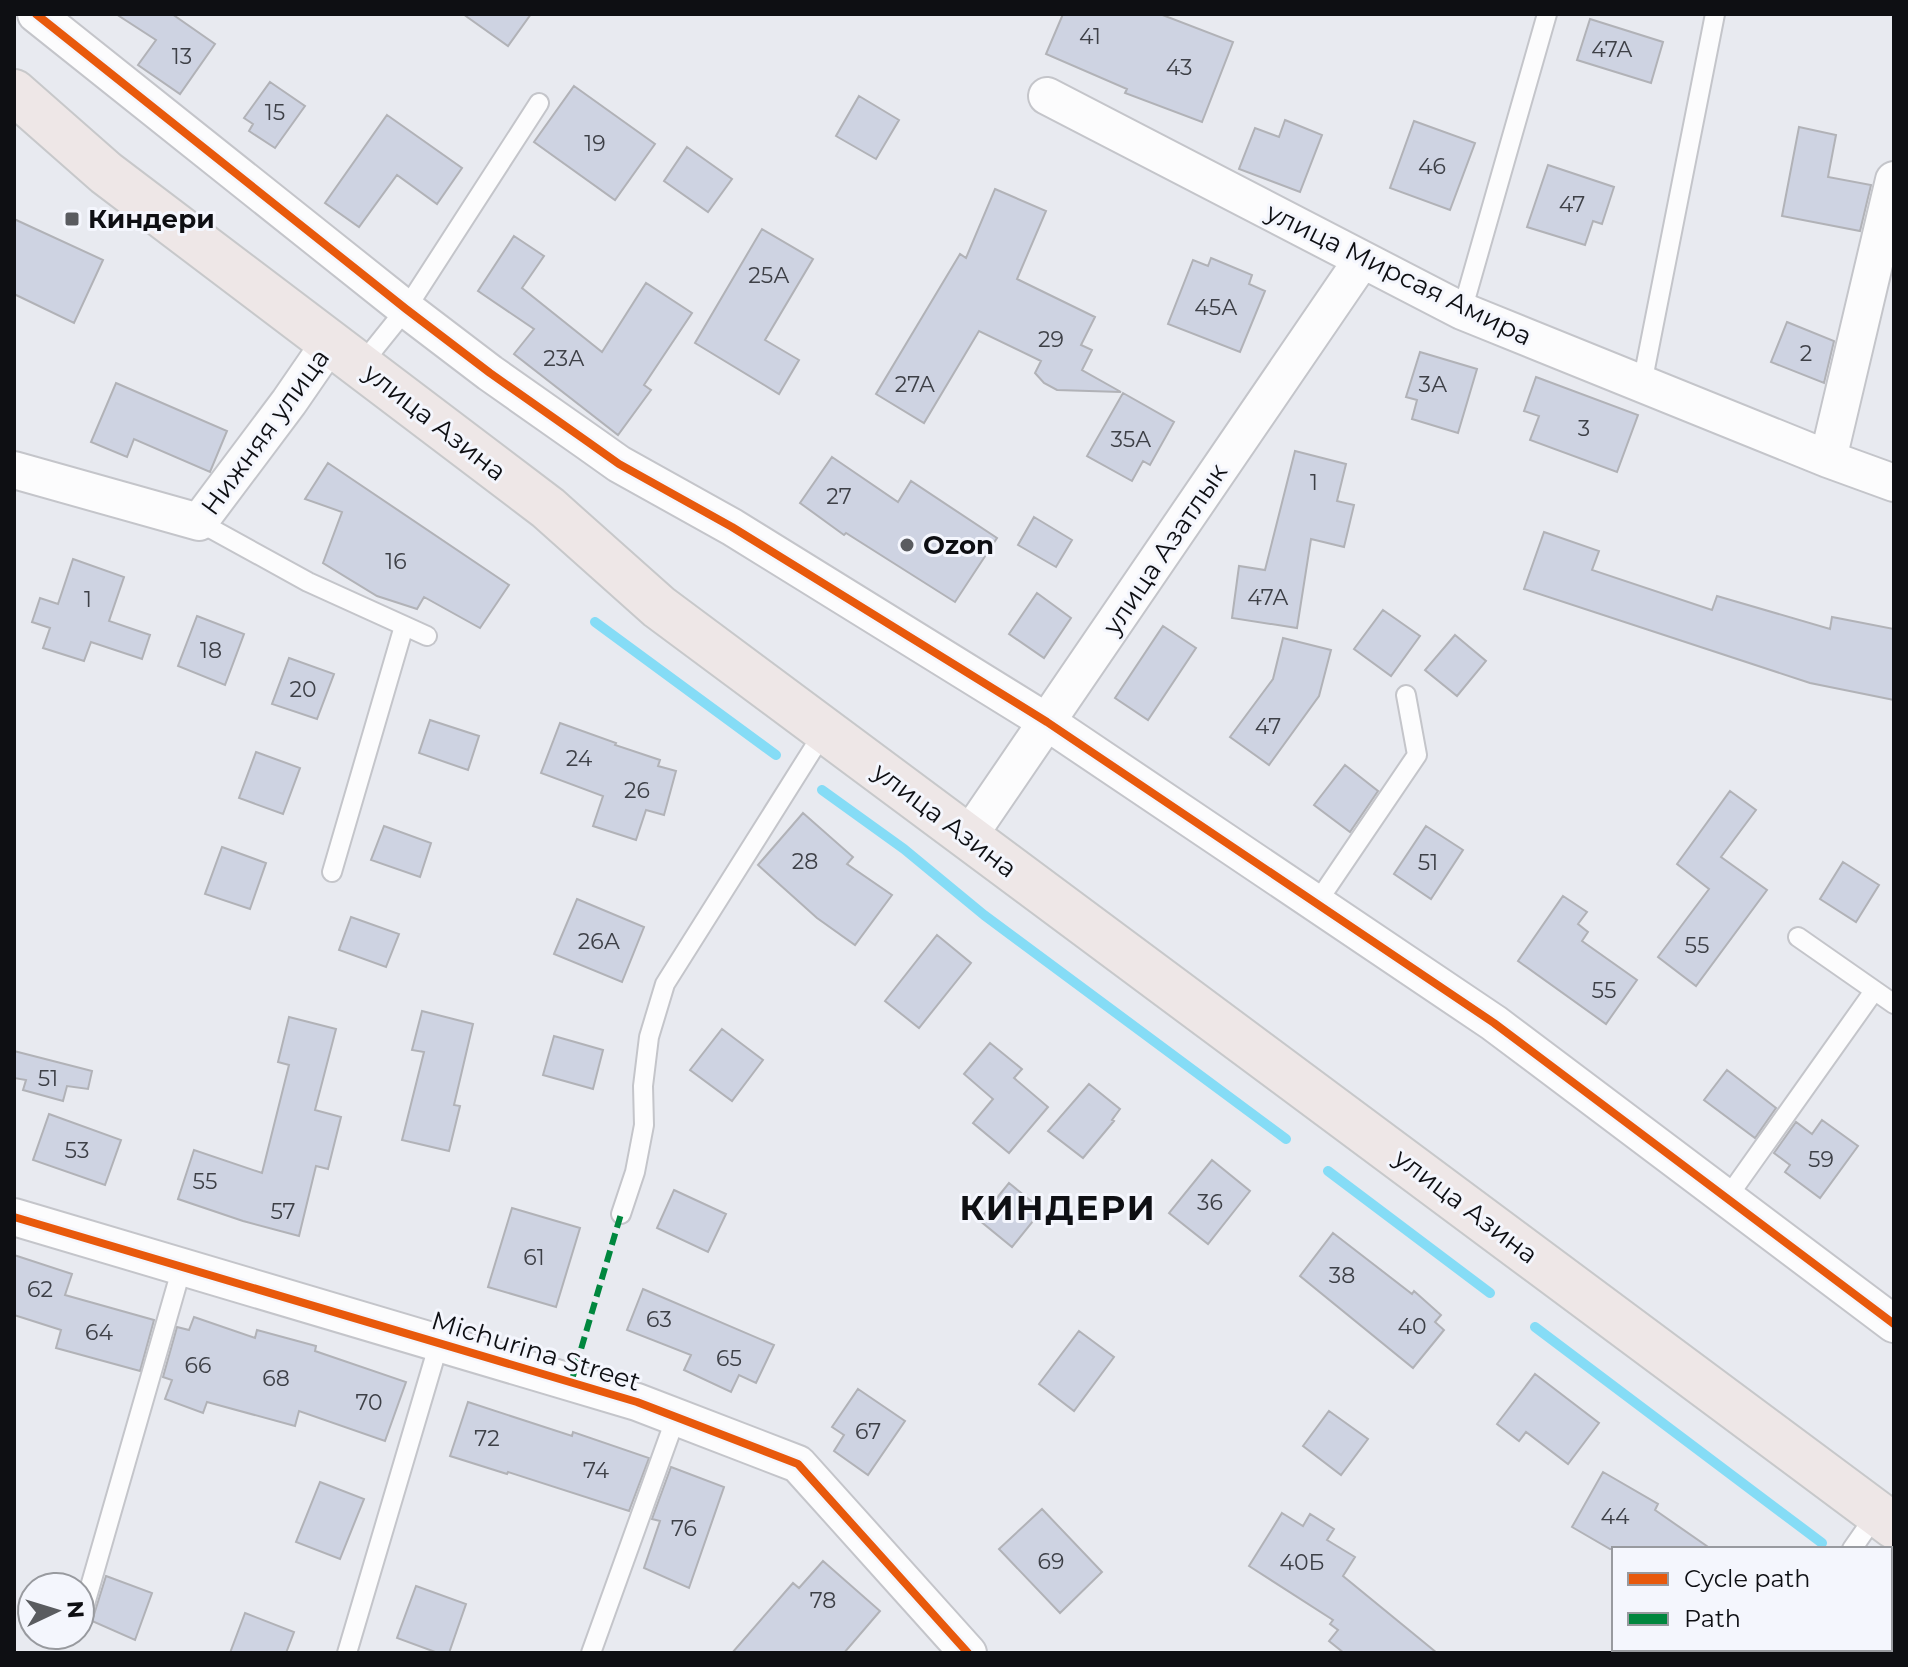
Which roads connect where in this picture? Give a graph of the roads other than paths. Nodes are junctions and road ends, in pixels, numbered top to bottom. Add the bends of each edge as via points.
1 (36, 14) edge
2 (1547, 14) edge
3 (1715, 14) edge
4 (14, 92) edge
5 (1047, 96) dead end
6 (539, 103) dead end
7 (1894, 180) edge
8 (1362, 260) junction
9 (406, 309) junction
10 (1462, 311) junction
11 (346, 353) junction
12 (1642, 384) junction
13 (1828, 459) junction
14 (14, 470) edge
15 (1894, 483) edge
16 (199, 522) junction
17 (404, 626) junction
18 (427, 636) dead end
19 (1406, 695) dead end
20 (1047, 722) junction
21 (825, 730) junction
22 (968, 837) junction
23 (332, 872) dead end
24 (1316, 904) junction
25 (1798, 937) dead end
26 (1874, 991) junction
27 (1894, 1004) edge
28 (1727, 1198) junction
29 (621, 1214) dead end
30 (14, 1217) edge
31 (182, 1267) junction
32 (1894, 1324) edge
33 (439, 1343) junction
34 (676, 1417) junction
35 (1885, 1520) edge
36 (1854, 1547) edge
37 (95, 1571) edge
38 (347, 1653) edge
39 (591, 1653) edge
40 (968, 1653) edge

1 - 9 street
2 - 10 lane
3 - 12 lane
4 - 11 main road, улица Азина via 106,173
5 - 8 street, улица Мирсая Амира
6 - 9 lane
7 - 13 street
8 - 10 street, улица Мирсая Амира
8 - 20 street, улица Азатлык
9 - 11 lane
9 - 20 street via 619,464 732,527
10 - 12 street, улица Мирсая Амира
11 - 16 street, Нижняя улица via 289,402
11 - 21 main road, улица Азина via 548,508 659,607
12 - 13 street, улица Мирсая Амира
13 - 15 street, улица Мирсая Амира
14 - 16 street, Нижняя улица
16 - 17 lane via 308,582
17 - 18 lane
17 - 23 lane
19 - 24 lane via 1417,755
20 - 22 street, улица Азатлык
20 - 24 street
21 - 22 main road, улица Азина
21 - 29 lane via 665,984 649,1037 644,1125
22 - 35 main road, улица Азина
24 - 28 street via 1494,1023
25 - 26 lane
26 - 27 lane
26 - 28 lane
28 - 32 street
30 - 31 street, Michurina Street
31 - 33 street, Michurina Street
31 - 37 lane
33 - 34 street, Michurina Street
33 - 38 lane
34 - 39 lane
34 - 40 street, Michurina Street via 798,1464
35 - 36 lane

